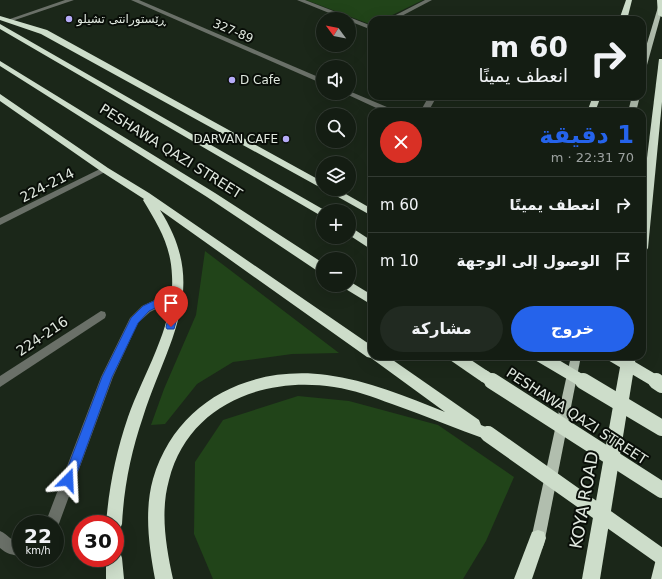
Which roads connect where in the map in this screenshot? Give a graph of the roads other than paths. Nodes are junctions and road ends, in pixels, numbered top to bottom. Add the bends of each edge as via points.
1 (71, 0) edge
2 (134, 0) edge
3 (300, 0) edge
4 (429, 0) edge
5 (629, 0) edge
6 (660, 0) edge
7 (661, 11) edge
8 (331, 12) edge
9 (397, 16) edge
10 (624, 16) edge
11 (0, 18) edge
12 (10, 20) junction
13 (356, 22) edge
14 (0, 26) edge
15 (368, 26) edge
16 (646, 59) edge
17 (662, 61) edge
18 (0, 63) edge
19 (316, 79) edge
20 (356, 96) edge
21 (0, 97) edge
22 (383, 108) edge
23 (105, 170) junction
24 (316, 182) edge
25 (145, 195) junction
26 (342, 196) edge
27 (316, 210) edge
28 (368, 210) edge
29 (646, 211) edge
30 (0, 222) edge
31 (356, 235) edge
32 (368, 243) edge
33 (316, 264) edge
34 (356, 290) edge
35 (178, 297) junction
36 (368, 298) edge
37 (101, 315) dead end
38 (368, 350) edge
39 (382, 360) edge
40 (461, 360) edge
41 (547, 360) edge
42 (575, 360) edge
43 (620, 360) edge
44 (628, 360) edge
45 (0, 382) edge
46 (662, 385) edge
47 (662, 428) edge
48 (488, 434) junction
49 (662, 490) edge
50 (55, 515) edge
51 (114, 515) edge
52 (0, 538) edge
53 (538, 538) junction
54 (12, 548) edge
55 (662, 557) edge
56 (662, 565) edge
57 (114, 567) edge
58 (115, 579) edge
59 (164, 579) edge
60 (523, 579) edge
61 (528, 579) edge
62 (591, 579) edge
63 (660, 579) edge

1 - 12 street
2 - 19 street, 327-89
3 - 8 street
4 - 9 street
5 - 10 highway
6 - 7 highway
7 - 16 main road
11 - 12 highway
12 - 24 highway via 44,32
13 - 15 street
14 - 27 highway, PESHAWA QAZI STREET
17 - 29 highway
18 - 33 highway, PESHAWA QAZI STREET via 211,195
20 - 22 street
21 - 23 highway
23 - 25 highway
23 - 30 street, 224-214
25 - 35 highway via 171,243 177,268
25 - 38 highway
26 - 28 highway
31 - 32 highway
34 - 36 highway
35 - 50 street via 146,309 134,321 107,377
35 - 51 highway via 167,337 133,425 120,475
37 - 45 street, 224-216
39 - 48 highway
40 - 49 highway, PESHAWA QAZI STREET, bridge
41 - 47 highway, bridge
42 - 53 main road
43 - 46 highway, bridge
44 - 62 highway, KOYA ROAD
48 - 55 highway, bridge
48 - 59 highway via 368,389 327,380 295,378 269,381 231,393 195,420 180,438 169,458 158,503 159,559
52 - 54 street
53 - 60 highway
53 - 61 main road
56 - 63 highway
57 - 58 highway

